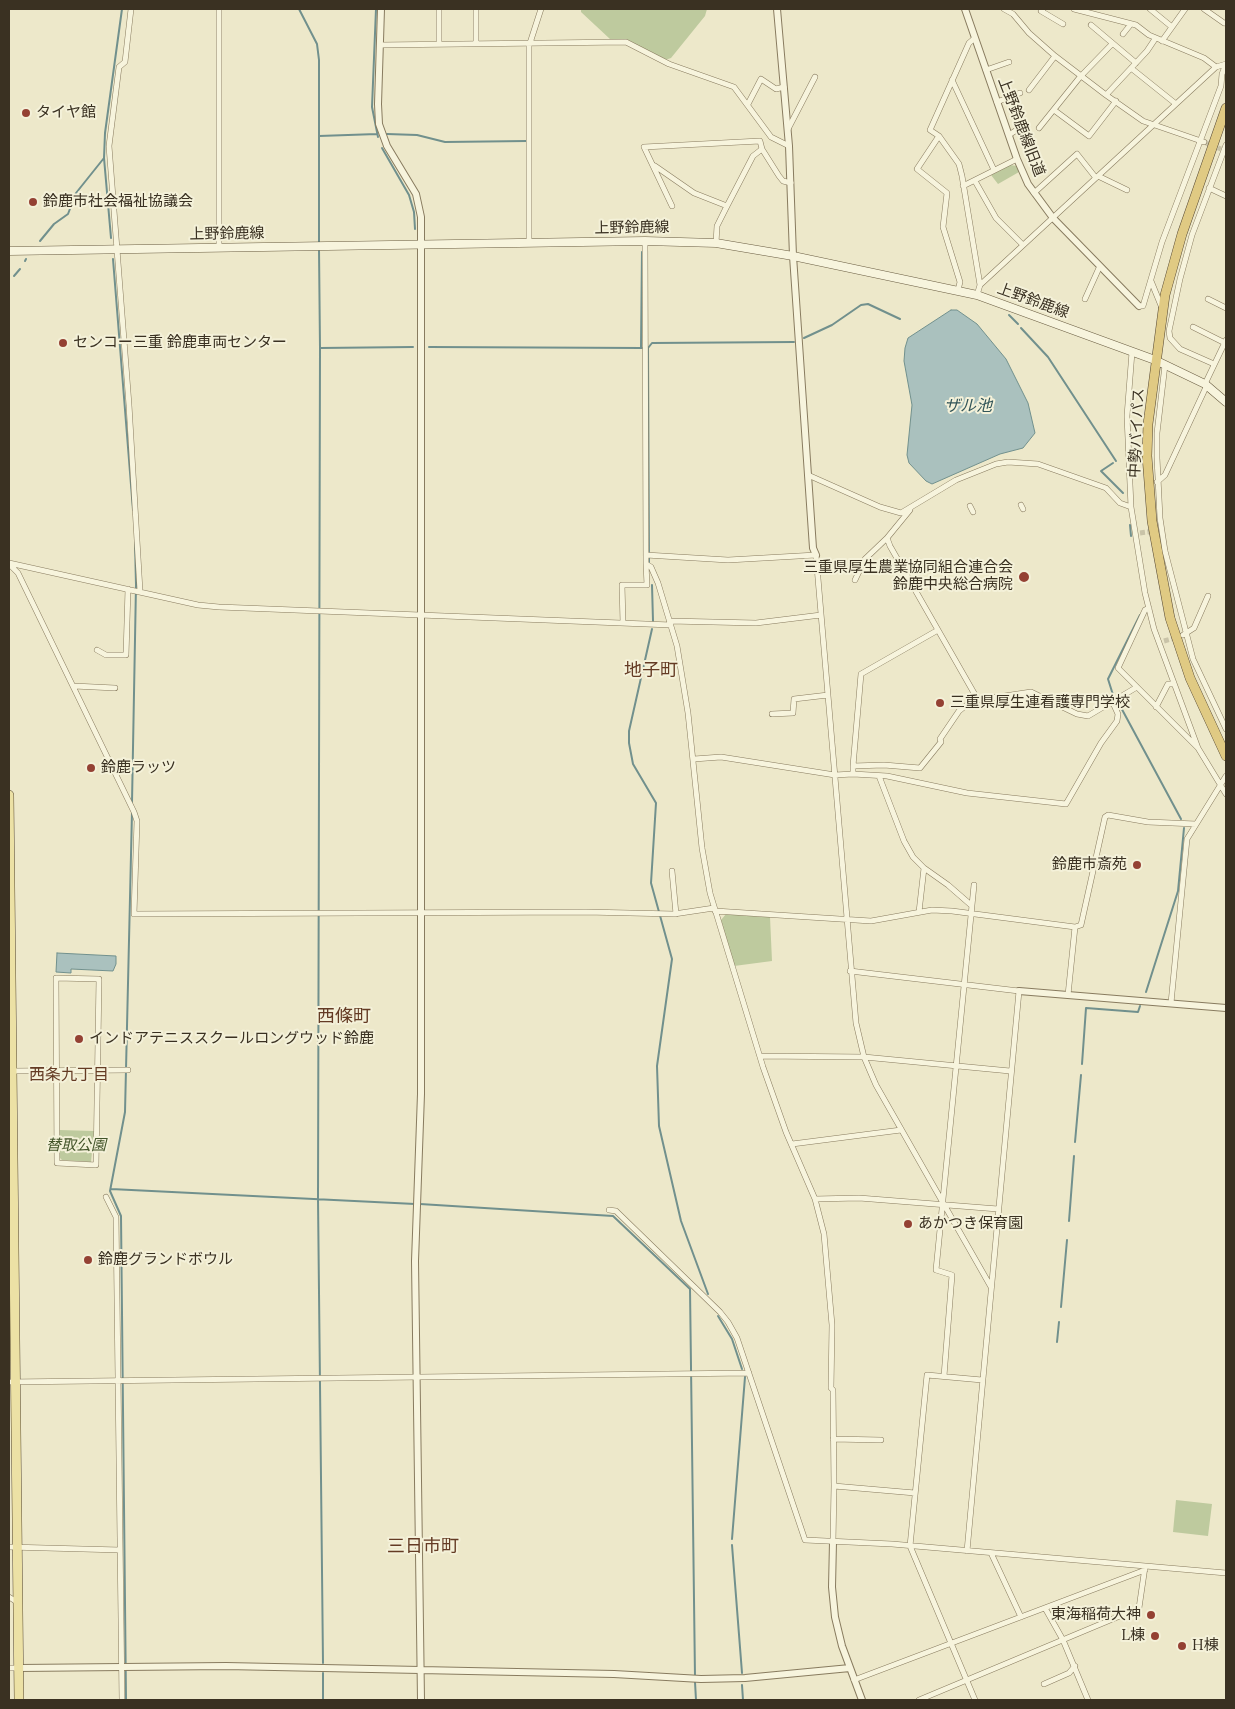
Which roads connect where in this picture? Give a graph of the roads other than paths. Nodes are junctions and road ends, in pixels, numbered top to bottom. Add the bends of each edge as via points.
1 (131, 9) edge
2 (219, 9) edge
3 (381, 9) edge
4 (439, 9) edge
5 (476, 9) edge
6 (541, 9) edge
7 (777, 9) edge
8 (965, 9) edge
9 (1004, 9) edge
10 (1043, 9) edge
11 (1074, 9) edge
12 (1150, 9) edge
13 (1185, 9) edge
14 (1204, 9) edge
15 (1224, 23) dead end
16 (1063, 24) dead end
17 (1131, 24) junction
18 (1091, 25) dead end
19 (1172, 27) junction
20 (1123, 34) dead end
21 (975, 38) junction
22 (1155, 39) junction
23 (1162, 41) junction
24 (530, 43) junction
25 (439, 44) junction
26 (476, 44) junction
27 (1112, 44) junction
28 (380, 45) junction
29 (1055, 56) junction
30 (1009, 62) dead end
31 (1136, 63) junction
32 (1226, 64) edge
33 (1216, 67) junction
34 (1132, 68) junction
35 (986, 70) junction
36 (1080, 77) junction
37 (815, 78) dead end
38 (952, 80) junction
39 (784, 87) junction
40 (1029, 90) dead end
41 (1020, 93) dead end
42 (1106, 96) junction
43 (1116, 101) junction
44 (997, 102) junction
45 (748, 104) junction
46 (1176, 104) junction
47 (1226, 108) edge
48 (1054, 110) junction
49 (1154, 125) junction
50 (1021, 127) dead end
51 (1039, 128) dead end
52 (788, 129) junction
53 (1009, 134) junction
54 (939, 136) junction
55 (1201, 142) junction
56 (790, 146) junction
57 (1224, 148) edge
58 (762, 149) junction
59 (1017, 159) junction
60 (654, 166) junction
61 (994, 170) junction
62 (1097, 177) junction
63 (974, 181) junction
64 (791, 183) junction
65 (963, 186) junction
66 (1209, 188) junction
67 (1126, 190) dead end
68 (1034, 193) junction
69 (1226, 196) edge
70 (672, 206) dead end
71 (727, 206) junction
72 (1053, 218) junction
73 (645, 241) junction
74 (529, 243) junction
75 (716, 243) junction
76 (421, 244) junction
77 (1022, 246) junction
78 (219, 248) junction
79 (116, 249) junction
80 (9, 251) edge
81 (793, 256) junction
82 (1099, 268) junction
83 (1151, 280) junction
84 (980, 285) junction
85 (958, 290) junction
86 (977, 295) junction
87 (1085, 298) dead end
88 (1208, 299) dead end
89 (1139, 306) joint
90 (1226, 308) edge
91 (1163, 310) junction
92 (1193, 328) dead end
93 (1226, 341) edge
94 (1132, 352) junction
95 (1155, 360) junction
96 (1165, 364) junction
97 (1214, 364) junction
98 (1206, 385) junction
99 (1226, 402) edge
100 (1148, 441) junction
101 (1130, 470) junction
102 (808, 475) junction
103 (1157, 482) junction
104 (912, 507) junction
105 (1131, 507) junction
106 (887, 538) junction
107 (646, 555) junction
108 (816, 555) junction
109 (9, 564) edge
110 (646, 564) junction
111 (855, 580) dead end
112 (130, 589) junction
113 (139, 591) junction
114 (1208, 596) dead end
115 (1149, 608) junction
116 (420, 616) junction
117 (821, 616) junction
118 (623, 623) junction
119 (670, 623) junction
120 (938, 630) junction
121 (1182, 635) junction
122 (98, 650) dead end
123 (1173, 684) junction
124 (74, 686) junction
125 (1137, 687) junction
126 (115, 688) dead end
127 (828, 695) junction
128 (977, 697) junction
129 (1113, 703) junction
130 (1156, 707) junction
131 (772, 714) dead end
132 (1226, 729) edge
133 (1198, 748) junction
134 (1226, 756) edge
135 (694, 759) junction
136 (852, 766) junction
137 (853, 774) junction
138 (835, 775) junction
139 (879, 776) junction
140 (1226, 776) edge
141 (1221, 786) junction
142 (1226, 794) edge
143 (9, 795) edge
144 (1196, 824) junction
145 (9, 830) edge
146 (924, 868) junction
147 (672, 872) dead end
148 (974, 885) dead end
149 (971, 905) junction
150 (715, 910) junction
151 (420, 912) junction
152 (919, 912) junction
153 (970, 913) junction
154 (676, 914) junction
155 (846, 920) junction
156 (1075, 927) junction
157 (850, 971) junction
158 (964, 984) junction
159 (1018, 991) junction
160 (1068, 995) junction
161 (1171, 1003) junction
162 (1226, 1008) edge
163 (760, 1056) junction
164 (864, 1057) junction
165 (956, 1066) junction
166 (99, 1070) junction
167 (128, 1070) dead end
168 (10, 1071) edge
169 (56, 1071) junction
170 (1010, 1071) junction
171 (901, 1130) junction
172 (792, 1144) junction
173 (106, 1196) dead end
174 (815, 1199) junction
175 (943, 1205) junction
176 (998, 1209) junction
177 (609, 1210) dead end
178 (11, 1237) edge
179 (991, 1287) junction
180 (749, 1373) junction
181 (944, 1376) junction
182 (416, 1378) junction
183 (122, 1380) junction
184 (982, 1380) junction
185 (12, 1381) edge
186 (834, 1439) junction
187 (882, 1440) dead end
188 (834, 1486) junction
189 (915, 1493) junction
190 (833, 1542) junction
191 (910, 1546) junction
192 (13, 1547) edge
193 (120, 1550) junction
194 (966, 1551) junction
195 (991, 1553) junction
196 (1145, 1568) junction
197 (1226, 1573) edge
198 (9, 1597) edge
199 (18, 1603) junction
200 (1046, 1608) junction
201 (1021, 1617) junction
202 (1063, 1640) junction
203 (952, 1644) junction
204 (1075, 1666) junction
205 (125, 1667) junction
206 (9, 1668) edge
207 (19, 1668) junction
208 (850, 1668) junction
209 (420, 1670) junction
210 (854, 1680) junction
211 (967, 1680) junction
212 (1044, 1684) dead end
213 (19, 1700) edge
214 (122, 1700) edge
215 (421, 1700) edge
216 (862, 1700) edge
217 (919, 1700) edge
218 (976, 1700) edge
219 (1088, 1700) edge

1 - 79 street via 124,62 119,67 109,146
2 - 78 street
3 - 28 street
4 - 25 street
5 - 26 street
6 - 24 street
7 - 39 street
8 - 21 street, 上野鈴鹿線旧道
9 - 29 street
10 - 16 street via 1041,12
11 - 17 street
12 - 19 street
13 - 19 street
14 - 15 street
17 - 20 street
17 - 22 street
18 - 27 street
19 - 23 street
21 - 35 street, 上野鈴鹿線旧道
21 - 38 street via 969,43
22 - 23 street
22 - 31 street
23 - 33 street via 1204,58
24 - 26 street
24 - 45 street via 626,42 669,64 734,87
24 - 74 street
25 - 26 street
25 - 28 street
27 - 31 street
27 - 36 street
28 - 76 street via 380,124 387,146 416,194 421,217
29 - 36 street
29 - 40 street
30 - 35 street
31 - 34 street
32 - 33 street
32 - 55 street
33 - 46 street
34 - 42 street
34 - 46 street
35 - 44 street, 上野鈴鹿線旧道
36 - 42 street
36 - 48 street
37 - 52 street
38 - 54 street via 930,125 930,130
38 - 61 street
39 - 45 street via 776,89 761,79
39 - 52 street
41 - 44 street
42 - 43 street
43 - 48 street via 1089,136
43 - 49 street
44 - 53 street, 上野鈴鹿線旧道
45 - 56 street via 770,137
46 - 49 street
47 - 91 highway, 中勢バイパス via 1182,234
48 - 51 street
49 - 55 street
49 - 62 street
50 - 53 street
52 - 56 street
53 - 59 street, 上野鈴鹿線旧道
54 - 65 street via 959,164
54 - 85 street via 917,169 947,193 943,227 960,282
55 - 83 street via 1162,242
56 - 64 street
57 - 66 street
58 - 60 street via 760,141 644,147
58 - 64 street via 783,181
58 - 71 street via 753,156
59 - 61 street
59 - 68 street, 上野鈴鹿線旧道
60 - 70 street
60 - 71 street via 694,193
61 - 63 street
62 - 67 street
62 - 68 street via 1077,154
62 - 72 street
63 - 65 street
63 - 77 street via 996,218
64 - 81 street
65 - 84 street
66 - 69 street
66 - 97 street via 1180,279 1169,331 1170,338 1180,349
68 - 72 street, 上野鈴鹿線旧道
71 - 75 street via 717,226
72 - 77 street
72 - 82 street, 上野鈴鹿線旧道
73 - 74 main road, 上野鈴鹿線
73 - 75 main road, 上野鈴鹿線
73 - 107 street
74 - 76 main road, 上野鈴鹿線
75 - 81 main road, 上野鈴鹿線
76 - 78 main road, 上野鈴鹿線
76 - 116 street
77 - 84 street
78 - 79 main road, 上野鈴鹿線
79 - 80 main road, 上野鈴鹿線
79 - 113 street via 129,405
81 - 85 main road, 上野鈴鹿線
81 - 102 street
82 - 87 street
82 - 89 street, 上野鈴鹿線旧道
83 - 89 street via 1143,306
83 - 91 street
84 - 86 street
85 - 86 main road, 上野鈴鹿線
86 - 94 main road, 上野鈴鹿線
88 - 90 street
91 - 95 highway, 中勢バイパス
92 - 93 street
93 - 97 street
94 - 95 main road, 上野鈴鹿線
94 - 101 street via 1127,416
95 - 96 main road, 上野鈴鹿線
95 - 100 highway, 中勢バイパス
96 - 98 main road, 上野鈴鹿線
96 - 103 street via 1157,433
97 - 98 street
98 - 99 main road, 上野鈴鹿線
98 - 103 street via 1165,475
100 - 101 street
100 - 134 highway, 中勢バイパス via 1151,513 1163,588 1190,678
101 - 105 street
102 - 104 street via 894,513
102 - 108 street
103 - 121 street via 1160,530
104 - 105 street via 956,480 996,464 1018,461 1038,464 1100,485
104 - 106 street
105 - 115 street
106 - 111 street via 866,558
106 - 120 street
107 - 108 street via 728,560
107 - 110 street
108 - 117 street
109 - 112 street
109 - 124 street via 18,573
110 - 118 street via 647,585 622,585
110 - 119 street via 651,567 658,583
112 - 113 street
112 - 122 street via 126,655 106,655
113 - 116 street via 219,607
114 - 121 street via 1194,628
115 - 123 street
115 - 125 street via 1118,668
116 - 118 street
116 - 151 street
117 - 119 street via 756,623
117 - 127 street
118 - 119 street
119 - 135 street
120 - 128 street
120 - 136 street via 861,674
121 - 132 street
123 - 130 street via 1168,684
123 - 133 street
124 - 126 street
124 - 151 street via 137,821 134,914
125 - 129 street
125 - 130 street
127 - 131 street via 794,698 793,713
127 - 138 street
128 - 129 street via 982,700 1031,692 1082,716
128 - 136 street via 959,711 923,766
129 - 139 street via 1118,721 1101,743 1066,804 967,793
130 - 133 street
133 - 141 street
135 - 138 street via 721,757
135 - 150 street via 704,863
136 - 137 street
137 - 138 street
137 - 139 street
138 - 155 street
139 - 146 street via 904,840 913,857
140 - 141 street
141 - 142 street
141 - 144 street
143 - 145 main road
144 - 156 street via 1105,817 1081,925
144 - 161 street via 1187,839
145 - 168 main road
146 - 149 street
146 - 152 street
147 - 154 street
148 - 149 street
149 - 153 street
150 - 154 street
150 - 155 street
150 - 163 street
151 - 154 street
151 - 182 street
152 - 153 street
152 - 155 street via 871,921
153 - 156 street
153 - 158 street
155 - 157 street
156 - 160 street
157 - 158 street
157 - 164 street via 853,1009
158 - 159 street
158 - 165 street
159 - 160 street
159 - 170 street
160 - 161 street
161 - 162 street
163 - 164 street
163 - 172 street
164 - 165 street
164 - 171 street
165 - 170 street
165 - 175 street
166 - 167 street
166 - 169 street
166 - 169 street via 96,1164 57,1163
166 - 169 street via 99,979 56,978
168 - 169 street
168 - 178 main road
170 - 176 street
171 - 172 street
171 - 175 street
172 - 174 street
173 - 183 street via 116,1217
174 - 175 street via 859,1198
174 - 186 street via 824,1234 832,1325 830,1388 833,1390
175 - 176 street
175 - 179 street
175 - 181 street via 936,1270 952,1276
176 - 179 street
177 - 180 street via 616,1211 720,1312 737,1338
178 - 185 main road
179 - 184 street
180 - 182 street
180 - 190 street via 805,1540
181 - 184 street
181 - 189 street via 927,1375
182 - 183 street
182 - 209 street
183 - 185 street
183 - 193 street
184 - 194 street
185 - 192 main road
186 - 187 street
186 - 188 street
188 - 189 street
188 - 190 street
189 - 191 street
190 - 191 street
190 - 208 street via 833,1600
191 - 194 street
191 - 203 street
192 - 193 street
192 - 199 main road
193 - 205 street
194 - 195 street
195 - 196 street
195 - 201 street
196 - 197 street
196 - 200 street
196 - 202 street via 1139,1608
198 - 199 street
199 - 207 main road
200 - 201 street
200 - 202 street
201 - 203 street
202 - 204 street
202 - 211 street
203 - 210 street
203 - 211 street
204 - 212 street via 1069,1673
204 - 219 street
205 - 207 street
205 - 209 street
205 - 214 street
206 - 207 street
207 - 213 main road
208 - 209 street via 700,1679
208 - 210 street
209 - 215 street
210 - 216 street
211 - 217 street
211 - 218 street

